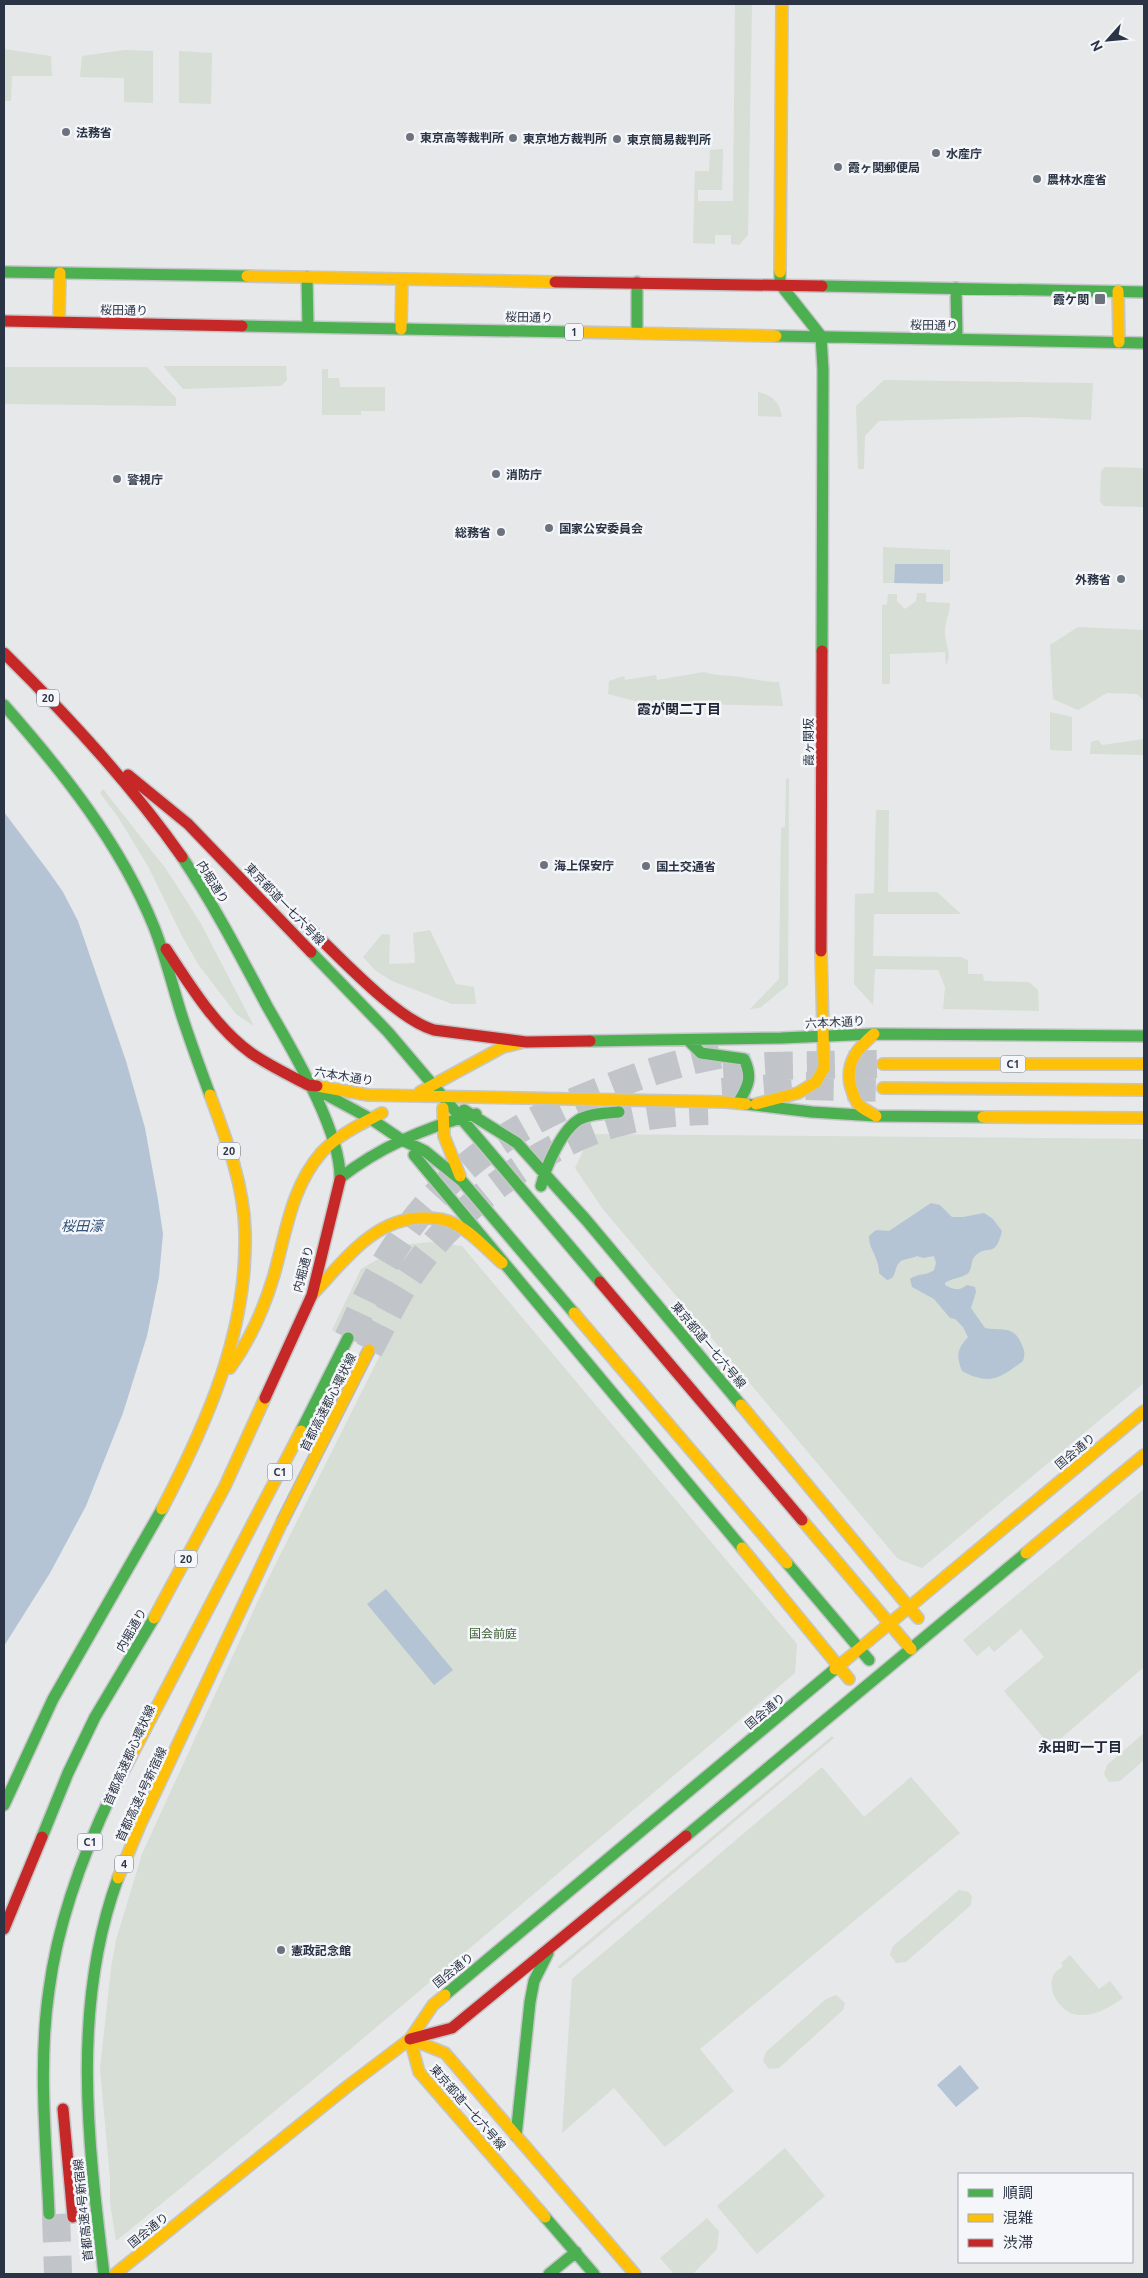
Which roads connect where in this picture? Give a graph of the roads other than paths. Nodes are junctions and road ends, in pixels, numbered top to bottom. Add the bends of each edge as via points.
1 (782, 4) edge
2 (4, 272) edge
3 (60, 273) junction
4 (307, 277) junction
5 (402, 279) junction
6 (636, 282) junction
7 (780, 284) junction
8 (956, 288) junction
9 (1118, 291) junction
10 (1144, 292) edge
11 (4, 321) edge
12 (59, 322) junction
13 (308, 327) junction
14 (401, 329) junction
15 (637, 333) junction
16 (821, 336) junction
17 (957, 339) junction
18 (1119, 342) junction
19 (1144, 342) edge
20 (4, 653) edge
21 (4, 705) edge
22 (90, 744) junction
23 (242, 878) junction
24 (286, 907) dead end
25 (300, 919) dead end
26 (154, 928) junction
27 (874, 1034) junction
28 (821, 1036) junction
29 (1144, 1036) edge
30 (688, 1039) junction
31 (526, 1042) junction
32 (474, 1062) junction
33 (883, 1064) tunnel mouth
34 (1144, 1064) edge
35 (830, 1076) dead end
36 (434, 1084) junction
37 (308, 1085) junction
38 (883, 1088) tunnel mouth
39 (1144, 1090) edge
40 (841, 1092) dead end
41 (411, 1097) junction
42 (446, 1098) junction
43 (541, 1099) junction
44 (725, 1102) junction
45 (738, 1103) junction
46 (756, 1104) junction
47 (859, 1105) junction
48 (467, 1116) junction
49 (876, 1116) junction
50 (1144, 1118) edge
51 (371, 1119) junction
52 (443, 1122) junction
53 (402, 1140) junction
54 (334, 1141) junction
55 (544, 1173) junction
56 (340, 1178) junction
57 (462, 1181) junction
58 (543, 1214) junction
59 (502, 1263) junction
60 (312, 1295) junction
61 (348, 1338) tunnel mouth
62 (369, 1350) tunnel mouth
63 (219, 1382) junction
64 (1144, 1411) edge
65 (1144, 1455) edge
66 (282, 1522) junction
67 (233, 1600) dead end
68 (909, 1607) junction
69 (889, 1624) junction
70 (930, 1633) junction
71 (208, 1635) dead end
72 (860, 1648) junction
73 (911, 1649) junction
74 (839, 1666) junction
75 (881, 1674) junction
76 (860, 1692) junction
77 (138, 1770) dead end
78 (4, 1805) edge
79 (4, 1929) edge
80 (554, 1943) junction
81 (410, 2039) junction
82 (63, 2093) dead end
83 (516, 2136) junction
84 (52, 2214) tunnel mouth
85 (73, 2217) dead end
86 (576, 2252) junction
87 (104, 2274) edge
88 (115, 2274) edge
89 (549, 2274) edge
90 (594, 2274) edge
91 (634, 2274) edge

1 - 7 main road
2 - 3 main road
3 - 4 main road
3 - 12 main road
4 - 5 main road
4 - 13 main road
5 - 6 main road
5 - 14 main road
6 - 7 main road
6 - 15 main road
7 - 8 main road
7 - 16 main road
8 - 9 main road
8 - 17 main road
9 - 10 main road
9 - 18 main road
11 - 12 main road, 桜田通り / 1
12 - 13 main road, 桜田通り / 1
13 - 14 main road, 桜田通り / 1
14 - 15 main road, 桜田通り / 1
15 - 16 main road, 桜田通り / 1
16 - 17 main road, 桜田通り / 1
16 - 28 main road, 霞ヶ関坂
17 - 18 main road, 桜田通り / 1
18 - 19 main road, 桜田通り / 1
20 - 22 main road, 内堀通り / 20
21 - 26 main road, 20 via 44,750 82,801 121,860
22 - 23 main road, 東京都道一七六号線 via 188,824
22 - 37 main road, 内堀通り / 20 via 154,818 202,888
23 - 24 main road
23 - 36 main road, 東京都道一七六号線
25 - 31 main road via 394,1007 420,1026
26 - 37 main road, 六本木通り via 199,998 227,1032 251,1053
26 - 63 main road, 20 via 226,1140 242,1206 245,1265 241,1303 230,1352
27 - 28 main road, 六本木通り
27 - 29 main road, 六本木通り
27 - 47 main road via 849,1065 852,1090
28 - 30 main road, 六本木通り
28 - 35 main road via 825,1068
28 - 46 main road, 霞ヶ関坂 via 824,1068 816,1082 798,1093
30 - 31 main road, 六本木通り
30 - 45 main road via 701,1053 744,1060 752,1079
31 - 32 main road via 502,1047
32 - 36 main road
32 - 42 main road via 457,1079
33 - 34 main road, C1
36 - 41 main road
36 - 42 main road, 東京都道一七六号線
37 - 41 main road, 六本木通り via 368,1095
37 - 51 main road
37 - 54 main road, 内堀通り / 20
38 - 39 main road, C1
40 - 47 main road
41 - 42 main road, 六本木通り
41 - 51 main road
42 - 43 main road, 六本木通り
42 - 48 main road, 東京都道一七六号線
42 - 52 main road
43 - 44 main road, 六本木通り
43 - 48 main road, 六本木通り
44 - 45 main road, 六本木通り
44 - 55 main road via 599,1113 581,1119 568,1130
45 - 46 main road, 六本木通り
46 - 49 main road, 六本木通り
47 - 49 main road
48 - 52 main road, 六本木通り
48 - 55 main road, 東京都道一七六号線 via 517,1143
48 - 58 main road, 東京都道一七六号線
49 - 50 main road, 六本木通り
51 - 53 main road
51 - 54 main road
52 - 53 main road, 六本木通り
52 - 57 main road via 447,1146
53 - 56 main road, 六本木通り
53 - 57 main road via 424,1151
53 - 59 main road
54 - 56 main road, 内堀通り / 20 via 340,1158
54 - 63 main road via 310,1166 299,1184 278,1263 258,1319 236,1360
55 - 58 main road via 540,1192
55 - 68 main road, 東京都道一七六号線
56 - 60 main road, 内堀通り / 20
57 - 72 main road
58 - 69 main road, 東京都道一七六号線
59 - 60 main road via 454,1223 421,1217 376,1230
59 - 74 main road via 671,1461
60 - 79 main road, 内堀通り / 20 via 225,1486 150,1626 95,1717 64,1782
61 - 84 main road, 首都高速都心環状線 / C1 via 212,1605 152,1711 108,1799 72,1890 54,1958 45,2034 45,2102
62 - 66 main road, 首都高速都心環状線 / C1, bridge
63 - 78 main road, 20 via 185,1465 61,1685
64 - 68 main road, 国会通り
65 - 70 main road, 国会通り
66 - 67 main road, 首都高速都心環状線 / C1
66 - 87 main road, 首都高速4号新宿線 / 4 via 137,1834 109,1903 100,1938 89,2012 88,2088
68 - 69 main road, 国会通り
68 - 70 main road, 東京都道一七六号線
69 - 72 main road, 国会通り
69 - 73 main road, 東京都道一七六号線
70 - 73 main road, 国会通り
71 - 77 main road, 首都高速都心環状線 via 165,1708
72 - 74 main road, 国会通り
72 - 75 main road
73 - 75 main road, 国会通り
74 - 76 main road
74 - 81 main road, 国会通り via 433,2005
75 - 76 main road, 国会通り
76 - 80 main road, 国会通り
80 - 81 main road, 国会通り via 452,2028
80 - 83 main road, 東京都道一七六号線 via 540,1964 534,1981
81 - 83 main road, 東京都道一七六号線 via 445,2053
81 - 86 main road, 東京都道一七六号線 via 419,2072
81 - 88 main road, 国会通り
82 - 85 main road
83 - 91 main road, 東京都道一七六号線
86 - 89 main road
86 - 90 main road, 東京都道一七六号線

